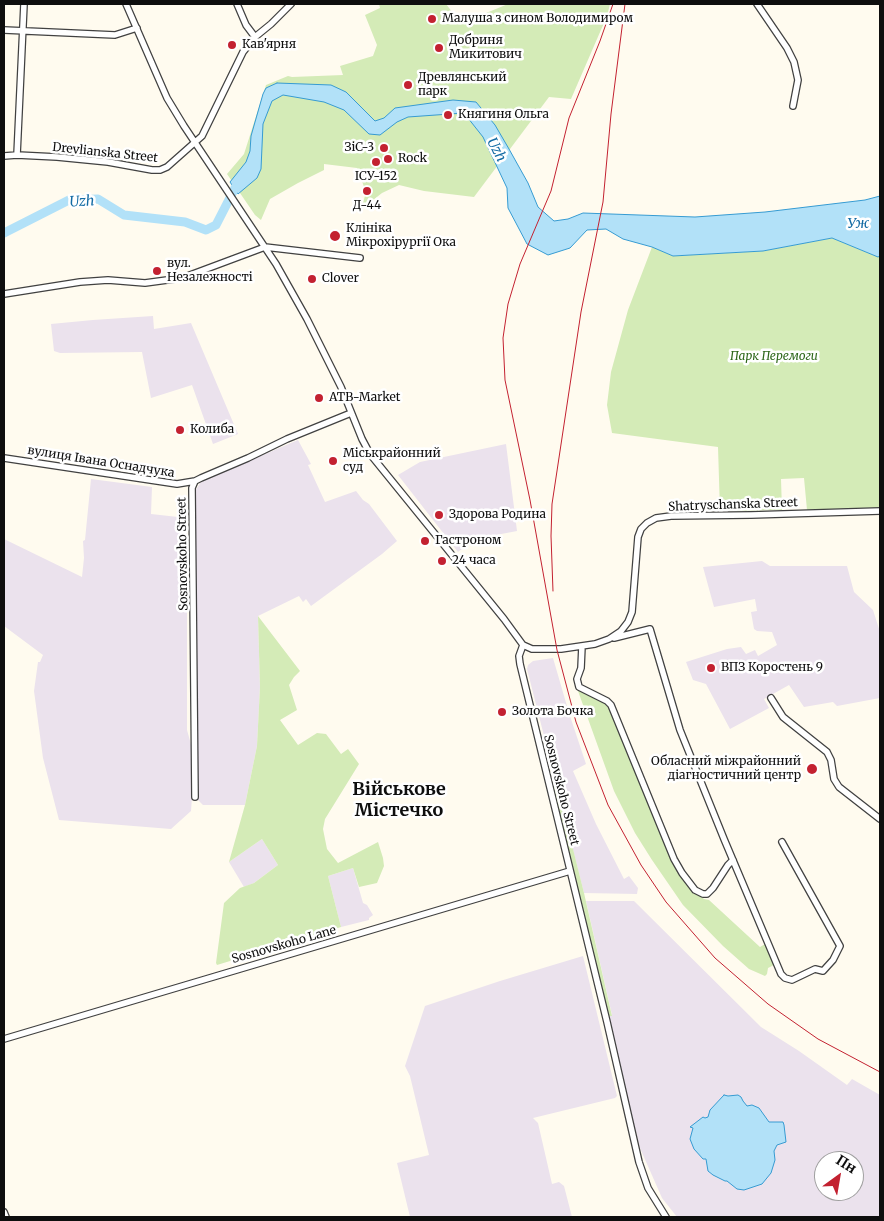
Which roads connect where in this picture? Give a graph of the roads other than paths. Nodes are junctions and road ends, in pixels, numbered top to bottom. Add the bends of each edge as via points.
1 (24, 4) edge
2 (126, 4) edge
3 (237, 4) edge
4 (290, 4) edge
5 (757, 4) edge
6 (137, 28) junction
7 (4, 30) edge
8 (23, 31) junction
9 (255, 37) junction
10 (793, 106) dead end
11 (195, 144) junction
12 (17, 155) junction
13 (4, 156) edge
14 (265, 247) junction
15 (360, 258) dead end
16 (4, 294) edge
17 (351, 413) junction
18 (4, 458) edge
19 (195, 481) junction
20 (880, 510) edge
21 (632, 612) junction
22 (638, 632) junction
23 (609, 639) junction
24 (523, 645) junction
25 (582, 646) junction
26 (771, 698) dead end
27 (195, 797) dead end
28 (880, 819) edge
29 (782, 842) dead end
30 (733, 860) junction
31 (570, 871) junction
32 (4, 1040) edge
33 (4, 1212) edge
34 (6, 1217) edge
35 (666, 1217) edge

1 - 8 street
2 - 6 street
3 - 9 street
4 - 9 street, Drevlianska Street
5 - 10 street via 794,62 798,80
6 - 8 street via 114,35
6 - 11 street via 167,98
7 - 8 street
8 - 12 street
9 - 11 street, Drevlianska Street via 238,60 202,136
11 - 12 street, Drevlianska Street via 175,162 160,170 74,158
11 - 14 street
12 - 13 street, Drevlianska Street
14 - 15 street
14 - 16 street via 182,278 145,283 80,282
14 - 17 street via 307,319
17 - 19 street, Sosnovskoho Street
17 - 24 street via 370,454
18 - 19 street, вулиця Івана Оснадчука via 177,484
19 - 27 street, Sosnovskoho Street via 192,496
20 - 21 street, Shatryschanska Street via 656,518 646,523 638,537
21 - 22 street via 631,628
21 - 23 street, Shatryschanska Street via 624,628
22 - 23 street
22 - 30 street via 650,629 680,730
23 - 25 street, Shatryschanska Street
24 - 25 street, Shatryschanska Street via 541,650
24 - 31 street, Sosnovskoho Street via 520,664
25 - 30 street via 577,679 579,687 612,706 682,873 695,890 707,894
26 - 28 street via 783,717 827,752 839,787
29 - 30 street via 840,946 823,971 816,969 792,980 782,976
31 - 32 street, Sosnovskoho Lane
31 - 35 street, Sosnovskoho Street via 639,1162 648,1188
33 - 34 street

